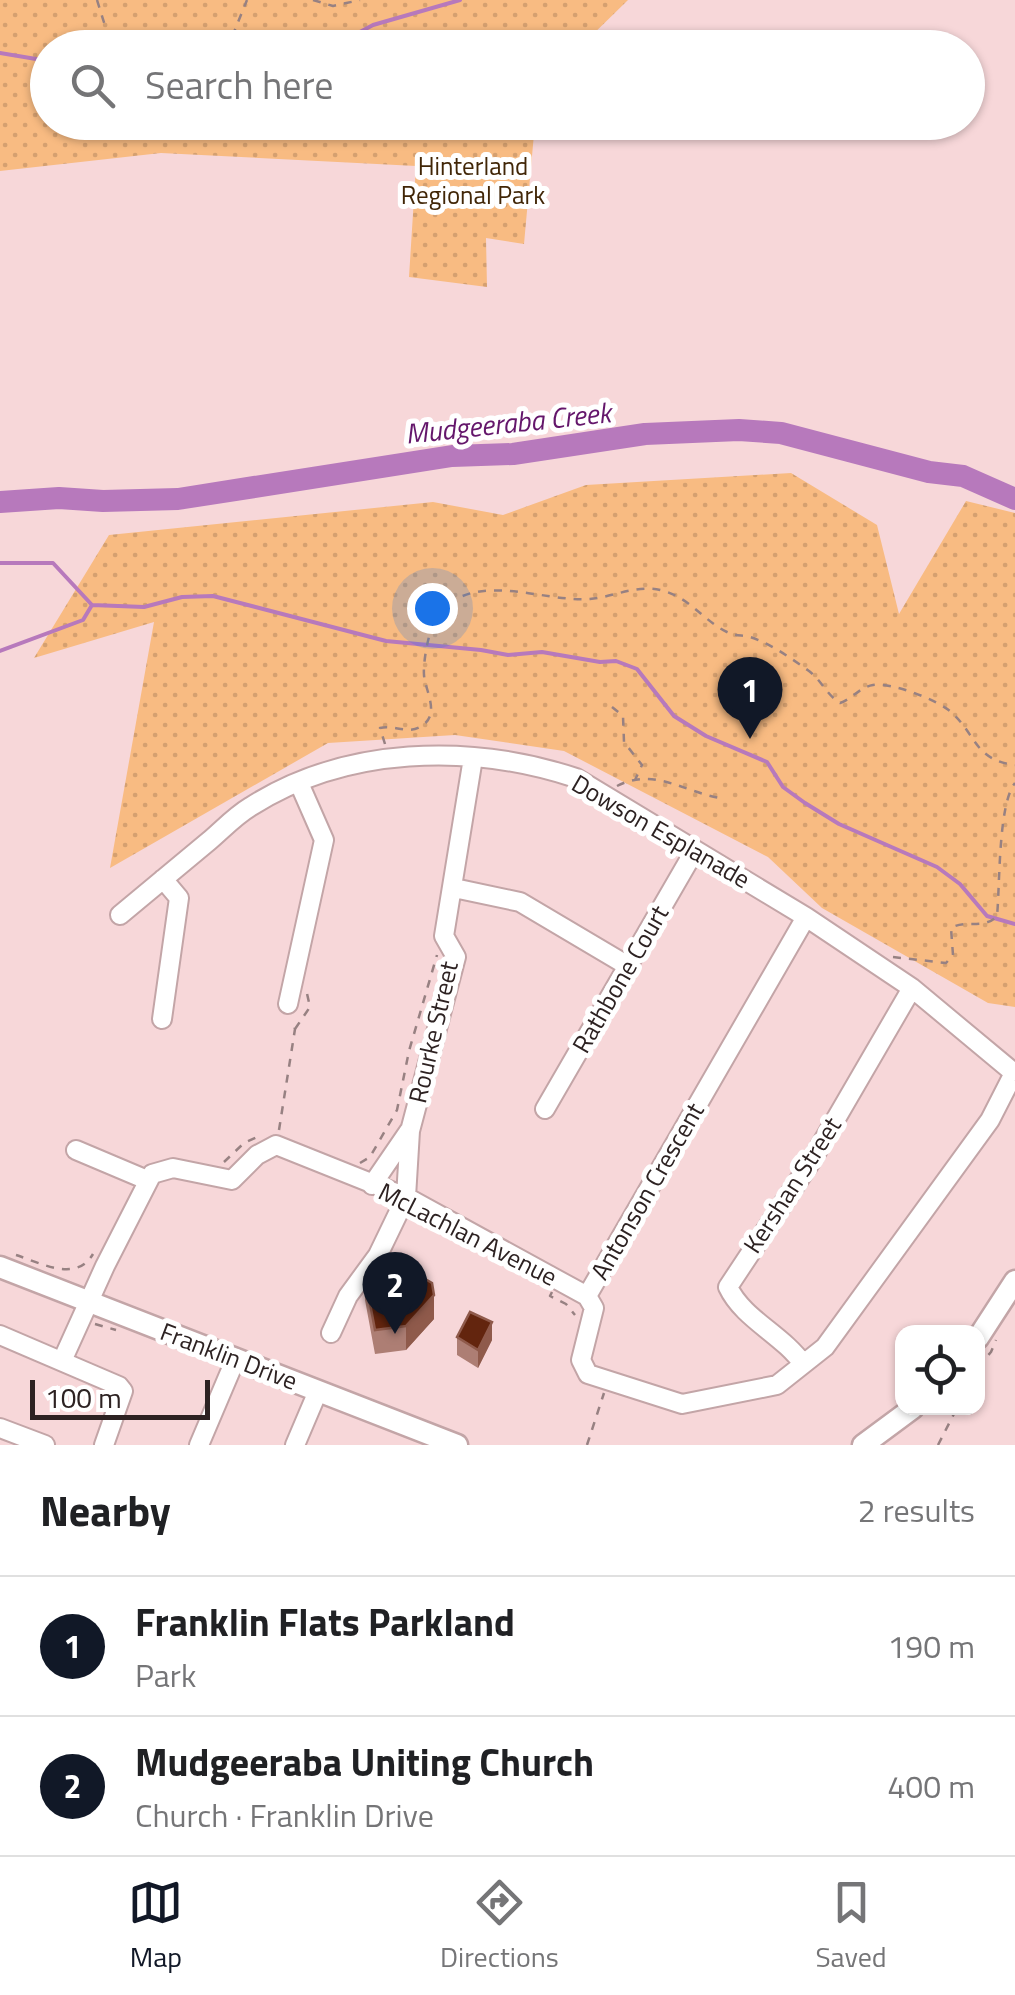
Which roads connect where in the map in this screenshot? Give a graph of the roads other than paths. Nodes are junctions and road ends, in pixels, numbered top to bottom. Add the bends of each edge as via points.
1 (473, 758) junction
2 (299, 783) junction
3 (695, 850) junction
4 (163, 879) junction
5 (454, 888) junction
6 (120, 915) dead end
7 (806, 917) junction
8 (628, 966) junction
9 (912, 988) junction
10 (288, 1004) road end
11 (162, 1019) dead end
12 (1014, 1072) edge
13 (545, 1109) dead end
14 (410, 1131) junction
15 (76, 1150) dead end
16 (148, 1180) junction
17 (372, 1184) junction
18 (406, 1197) junction
19 (8, 1261) edge
20 (1015, 1281) edge
21 (587, 1296) junction
22 (90, 1302) junction
23 (985, 1327) edge
24 (331, 1333) dead end
25 (0, 1336) edge
26 (236, 1358) junction
27 (62, 1360) junction
28 (804, 1364) junction
29 (318, 1391) junction
30 (904, 1415) edge
31 (0, 1428) edge
32 (45, 1445) edge
33 (104, 1445) edge
34 (199, 1445) edge
35 (295, 1445) edge
36 (458, 1445) edge
37 (864, 1445) edge

1 - 2 street, Dowson Esplanade via 390,757 340,766
1 - 3 street, Dowson Esplanade via 576,778
1 - 5 street, Rourke Street
2 - 4 street, Dowson Esplanade via 250,807
2 - 10 street via 324,840
3 - 7 street, Dowson Esplanade
3 - 8 street, Rathbone Court
4 - 6 street, Dowson Esplanade
4 - 11 street via 179,898
5 - 8 street via 520,902
5 - 14 street, Rourke Street via 444,936 456,956
7 - 9 street, Dowson Esplanade
7 - 21 street, Antonson Crescent
8 - 13 street, Rathbone Court
9 - 12 street, Dowson Esplanade
9 - 28 street, Kershan Street via 728,1287
12 - 28 street via 990,1120 825,1348
14 - 17 street, Rourke Street
14 - 18 street, Rourke Street
15 - 16 street
16 - 17 street, McLachlan Avenue via 165,1168 232,1180 276,1146
16 - 22 street
17 - 18 street, McLachlan Avenue
18 - 21 street, McLachlan Avenue
18 - 24 street
19 - 22 main road, Franklin Drive
20 - 23 main road
21 - 28 street, Antonson Crescent via 594,1308 581,1360 588,1374 608,1382 682,1404 777,1385
22 - 26 main road, Franklin Drive
22 - 27 street
25 - 27 street
26 - 29 main road, Franklin Drive
26 - 34 street
27 - 33 street via 123,1391
29 - 35 street
29 - 36 main road, Franklin Drive
30 - 37 main road
31 - 32 street

